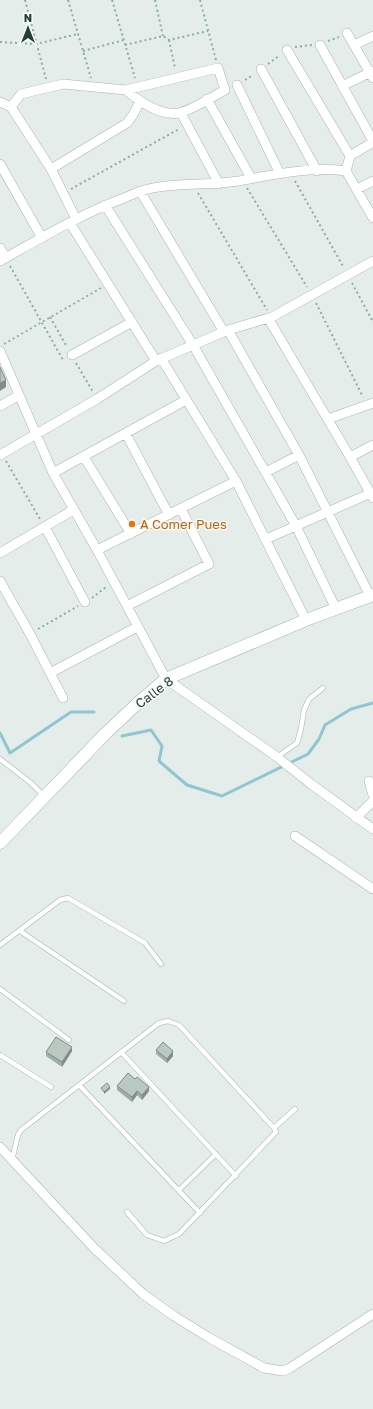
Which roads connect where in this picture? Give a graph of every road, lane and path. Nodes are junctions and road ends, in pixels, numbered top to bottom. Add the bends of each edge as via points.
1 (25, 0) edge
2 (68, 0) edge
3 (112, 0) edge
4 (155, 0) edge
5 (200, 0) edge
6 (208, 31) junction
7 (348, 33) dead end
8 (78, 34) junction
9 (163, 36) junction
10 (373, 36) edge
11 (124, 40) junction
12 (169, 40) junction
13 (0, 42) edge
14 (36, 44) junction
15 (320, 45) dead end
16 (354, 45) junction
17 (125, 46) junction
18 (287, 50) dead end
19 (83, 51) junction
20 (218, 68) junction
21 (262, 70) dead end
22 (372, 74) edge
23 (177, 77) junction
24 (237, 85) dead end
25 (342, 86) junction
26 (48, 87) junction
27 (94, 87) junction
28 (138, 87) junction
29 (126, 90) junction
30 (208, 99) junction
31 (140, 101) junction
32 (0, 102) edge
33 (11, 107) junction
34 (180, 113) junction
35 (187, 125) junction
36 (373, 142) edge
37 (350, 156) junction
38 (0, 164) edge
39 (50, 169) junction
40 (317, 171) junction
41 (346, 171) junction
42 (285, 173) junction
43 (251, 178) junction
44 (373, 181) edge
45 (219, 184) junction
46 (194, 185) junction
47 (357, 189) junction
48 (140, 191) junction
49 (63, 193) junction
50 (105, 205) junction
51 (373, 218) edge
52 (73, 221) junction
53 (42, 238) junction
54 (0, 248) edge
55 (3, 260) edge
56 (373, 261) edge
57 (348, 275) junction
58 (108, 284) junction
59 (270, 318) junction
60 (42, 321) junction
61 (132, 322) junction
62 (373, 322) edge
63 (226, 331) junction
64 (193, 345) junction
65 (0, 347) edge
66 (0, 351) edge
67 (72, 355) joint
68 (158, 360) junction
69 (18, 396) junction
70 (186, 400) junction
71 (373, 403) edge
72 (0, 406) edge
73 (328, 419) junction
74 (126, 434) junction
75 (35, 435) junction
76 (373, 445) edge
77 (1, 455) edge
78 (300, 455) junction
79 (84, 456) junction
80 (350, 456) junction
81 (266, 472) junction
82 (53, 473) junction
83 (236, 481) junction
84 (372, 496) edge
85 (181, 509) junction
86 (73, 510) junction
87 (329, 512) junction
88 (169, 515) junction
89 (296, 526) junction
90 (45, 527) junction
91 (131, 534) junction
92 (266, 539) junction
93 (97, 550) junction
94 (0, 552) edge
95 (0, 581) edge
96 (114, 582) junction
97 (371, 596) edge
98 (85, 602) junction
99 (127, 606) junction
100 (336, 609) junction
101 (306, 620) junction
102 (137, 626) junction
103 (30, 634) junction
104 (50, 673) junction
105 (166, 679) junction
106 (323, 688) dead end
107 (63, 698) dead end
108 (0, 759) edge
109 (279, 759) junction
110 (369, 781) dead end
111 (373, 795) edge
112 (44, 796) junction
113 (373, 801) edge
114 (356, 818) junction
115 (373, 829) edge
116 (295, 836) dead end
117 (0, 843) edge
118 (373, 888) edge
119 (20, 931) junction
120 (0, 945) edge
121 (161, 964) dead end
122 (0, 989) edge
123 (124, 1001) dead end
124 (69, 1040) dead end
125 (121, 1052) junction
126 (0, 1055) edge
127 (79, 1085) junction
128 (50, 1087) dead end
129 (294, 1109) dead end
130 (274, 1128) junction
131 (0, 1147) edge
132 (216, 1154) junction
133 (12, 1160) junction
134 (236, 1176) junction
135 (179, 1190) junction
136 (127, 1212) dead end
137 (200, 1213) junction
138 (373, 1314) edge

1 - 14 path
2 - 8 path
3 - 11 path
4 - 9 path
5 - 6 path
6 - 12 path
6 - 20 path
7 - 16 street
8 - 14 path
8 - 19 path
9 - 12 path
9 - 17 path
10 - 16 street
11 - 17 path
11 - 19 path
12 - 23 path
13 - 14 path
14 - 26 path
15 - 25 street
16 - 22 street
17 - 28 path
18 - 37 street
19 - 27 path
20 - 23 street
20 - 30 street via 225,90
21 - 40 street
22 - 25 street
23 - 28 street
24 - 42 street
25 - 36 street
26 - 27 street via 63,84
26 - 33 street via 21,94
27 - 29 street
28 - 29 street
29 - 31 street
30 - 34 street
30 - 43 street
31 - 34 street via 166,113
31 - 39 street via 127,123
32 - 33 street
33 - 39 street
34 - 35 street
35 - 45 street
35 - 49 path
36 - 37 street
37 - 41 street
38 - 53 street
39 - 49 street
40 - 41 street
40 - 42 street
41 - 47 street
42 - 43 street
42 - 57 path
43 - 45 street
44 - 47 street
45 - 46 street
46 - 48 street
46 - 59 path
47 - 51 street
48 - 50 street
48 - 63 street
49 - 52 street
50 - 52 street
50 - 64 street
52 - 53 street
52 - 58 street
53 - 55 street
54 - 55 street
55 - 60 path
56 - 57 street
57 - 59 street
57 - 62 path
58 - 60 path
58 - 61 street
59 - 63 street
59 - 73 street
60 - 65 path
60 - 67 path via 63,360
61 - 67 street
61 - 68 street
63 - 64 street
63 - 78 street
64 - 68 street
64 - 81 street
66 - 69 street
68 - 70 street
68 - 75 street
69 - 72 street
69 - 75 street
70 - 74 street
70 - 83 street
71 - 73 street
73 - 80 street
74 - 79 street
74 - 88 street
75 - 77 street
75 - 82 street
76 - 80 street
77 - 90 path
78 - 81 street
78 - 87 street
79 - 82 street
79 - 91 street
80 - 84 street
81 - 89 street
82 - 86 street
83 - 85 street
83 - 92 street
84 - 87 street
85 - 88 street
85 - 99 street via 209,564
86 - 90 street
86 - 93 street
87 - 89 street
87 - 97 street
88 - 91 street
89 - 92 street
89 - 100 street
90 - 94 street
90 - 98 street
91 - 93 street
92 - 101 street
93 - 96 street
95 - 103 street
96 - 98 path
96 - 99 street
97 - 100 street, Calle 8
98 - 103 path
99 - 102 street
100 - 101 street, Calle 8
101 - 105 street, Calle 8
102 - 104 street
102 - 105 street
103 - 104 street
104 - 107 street
105 - 109 street
105 - 112 street, Calle 8 via 106,733
106 - 109 lane via 309,699 297,743
108 - 112 lane
109 - 114 street
110 - 111 street
112 - 117 street, Calle 8
113 - 114 street
114 - 115 street
116 - 118 street
119 - 120 lane
119 - 121 lane via 60,900 68,898 145,943
119 - 123 lane
122 - 124 lane
125 - 127 lane
125 - 130 lane via 159,1023 168,1021 180,1025
125 - 132 lane
126 - 128 lane
127 - 133 lane via 21,1130
127 - 135 lane
129 - 130 lane
130 - 134 lane via 276,1132
131 - 133 street
132 - 134 lane
132 - 135 lane
133 - 138 street via 94,1248 143,1294 208,1338 264,1368 283,1371 290,1368
134 - 137 lane
135 - 137 lane
136 - 137 lane via 147,1235 164,1241 180,1234

